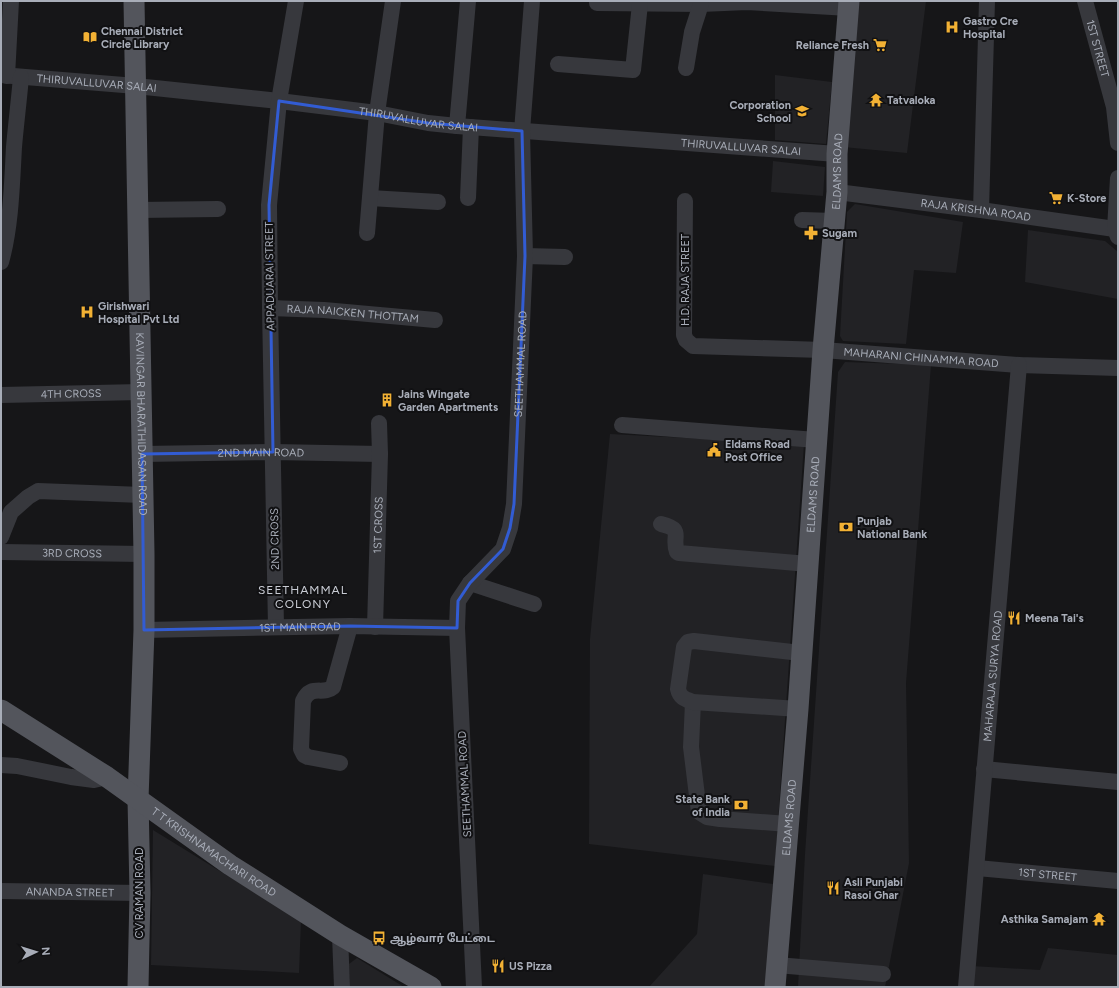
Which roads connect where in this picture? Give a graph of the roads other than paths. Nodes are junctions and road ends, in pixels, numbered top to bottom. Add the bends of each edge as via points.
1 (11, 1) edge
2 (134, 1) edge
3 (296, 1) edge
4 (394, 1) edge
5 (468, 1) edge
6 (532, 1) edge
7 (987, 1) edge
8 (1085, 1) edge
9 (747, 2) edge
10 (597, 3) dead end
11 (640, 4) junction
12 (701, 4) junction
13 (849, 5) edge
14 (558, 64) dead end
15 (686, 68) dead end
16 (10, 76) edge
17 (136, 86) junction
18 (279, 100) junction
19 (377, 113) junction
20 (464, 127) junction
21 (522, 131) junction
22 (1118, 143) edge
23 (8, 146) edge
24 (837, 154) junction
25 (1118, 178) edge
26 (837, 192) junction
27 (370, 198) junction
28 (468, 198) dead end
29 (685, 201) dead end
30 (438, 202) dead end
31 (218, 209) dead end
32 (138, 210) junction
33 (981, 210) junction
34 (802, 220) dead end
35 (834, 221) junction
36 (368, 233) dead end
37 (1116, 233) edge
38 (525, 256) junction
39 (565, 257) dead end
40 (1, 262) edge
41 (270, 308) junction
42 (435, 320) dead end
43 (823, 350) junction
44 (1019, 365) junction
45 (1118, 368) edge
46 (141, 392) junction
47 (1, 395) edge
48 (379, 423) dead end
49 (622, 425) dead end
50 (816, 440) junction
51 (273, 452) junction
52 (142, 454) junction
53 (380, 454) junction
54 (142, 495) junction
55 (661, 524) dead end
56 (1, 537) edge
57 (1, 552) edge
58 (144, 554) junction
59 (808, 564) junction
60 (470, 583) junction
61 (534, 604) dead end
62 (350, 626) junction
63 (276, 627) junction
64 (375, 627) junction
65 (457, 628) junction
66 (144, 630) junction
67 (802, 653) junction
68 (693, 702) junction
69 (798, 709) junction
70 (1, 710) edge
71 (340, 763) dead end
72 (1, 765) edge
73 (984, 769) junction
74 (107, 777) junction
75 (1118, 782) edge
76 (138, 799) junction
77 (788, 824) junction
78 (977, 868) junction
79 (1118, 881) edge
80 (1, 891) edge
81 (140, 893) junction
82 (340, 935) junction
83 (777, 965) junction
84 (883, 974) dead end
85 (138, 987) edge
86 (342, 987) edge
87 (431, 987) edge
88 (474, 987) edge
89 (775, 987) edge
90 (966, 987) edge

1 - 16 street
2 - 17 main road, KAVINGAR BHARATHIDASAN ROAD
3 - 18 street, APPADUARAI STREET
4 - 19 street
5 - 20 street
6 - 21 street, SEETHAMMAL ROAD
7 - 33 street
8 - 22 street, 1ST STREET via 1114,107
9 - 12 street
9 - 13 street
10 - 11 street
11 - 12 street
11 - 14 street via 633,70
12 - 15 street via 692,32
13 - 24 main road, ELDAMS ROAD
16 - 17 street, THIRUVALLUVAR SALAI
16 - 23 street
17 - 18 street, THIRUVALLUVAR SALAI
17 - 32 main road, KAVINGAR BHARATHIDASAN ROAD
18 - 19 street, THIRUVALLUVAR SALAI
18 - 41 street, APPADUARAI STREET via 269,205
19 - 20 street, THIRUVALLUVAR SALAI via 428,124
19 - 27 street
20 - 21 street, THIRUVALLUVAR SALAI
20 - 28 street
21 - 24 street, THIRUVALLUVAR SALAI
21 - 38 street, SEETHAMMAL ROAD
23 - 40 street via 9,214
24 - 26 main road, ELDAMS ROAD
25 - 37 street
26 - 33 street, RAJA KRISHNA ROAD
26 - 35 main road, ELDAMS ROAD
27 - 30 street
27 - 36 street
29 - 43 street, H.D. RAJA STREET via 684,335 689,343 696,347
31 - 32 street
32 - 46 main road, KAVINGAR BHARATHIDASAN ROAD
33 - 37 street, RAJA KRISHNA ROAD
34 - 35 street
35 - 43 main road, ELDAMS ROAD
38 - 39 street
38 - 60 street, SEETHAMMAL ROAD via 514,504 510,528 503,549
41 - 42 street, RAJA NAICKEN THOTTAM
41 - 51 street, APPADUARAI STREET
43 - 44 street, MAHARANI CHINAMMA ROAD
43 - 50 main road, ELDAMS ROAD
44 - 45 street, MAHARANI CHINAMMA ROAD
44 - 73 street, MAHARAJA SURYA ROAD
46 - 47 street, 4TH CROSS
46 - 52 main road, KAVINGAR BHARATHIDASAN ROAD
48 - 53 street, 1ST CROSS
49 - 50 street
50 - 59 main road, ELDAMS ROAD
51 - 52 street, 2ND MAIN ROAD
51 - 53 street, 2ND MAIN ROAD
51 - 63 street, 2ND CROSS
52 - 54 main road, KAVINGAR BHARATHIDASAN ROAD
53 - 64 street, 1ST CROSS
54 - 56 street via 38,491 11,512
54 - 58 main road, KAVINGAR BHARATHIDASAN ROAD
55 - 59 street via 674,530 676,549 679,553
57 - 58 street, 3RD CROSS
58 - 66 main road, KAVINGAR BHARATHIDASAN ROAD
59 - 67 main road, ELDAMS ROAD
60 - 61 street
60 - 65 street, SEETHAMMAL ROAD via 458,601
62 - 63 street, 1ST MAIN ROAD
62 - 64 street, 1ST MAIN ROAD
62 - 71 street via 333,687 330,690 309,692 303,701 301,749 304,754
63 - 66 street, 1ST MAIN ROAD
64 - 65 street, 1ST MAIN ROAD
65 - 88 street, SEETHAMMAL ROAD
66 - 76 main road, CV RAMAN ROAD
67 - 68 street via 688,642 684,647 678,689 684,699
67 - 69 main road, ELDAMS ROAD
68 - 69 street
68 - 77 street via 691,747 699,812 707,817
69 - 77 main road, ELDAMS ROAD
70 - 74 main road, T T KRISHNAMACHARI ROAD
72 - 74 street via 94,780
73 - 75 street
73 - 78 street, MAHARAJA SURYA ROAD
74 - 76 main road, T T KRISHNAMACHARI ROAD
76 - 81 main road, CV RAMAN ROAD
76 - 82 main road, T T KRISHNAMACHARI ROAD via 230,865
77 - 83 main road, ELDAMS ROAD
78 - 79 street, 1ST STREET
78 - 90 street, MAHARAJA SURYA ROAD
80 - 81 street, ANANDA STREET
81 - 85 main road, CV RAMAN ROAD
82 - 86 street
82 - 87 main road, T T KRISHNAMACHARI ROAD
83 - 84 street
83 - 89 main road, ELDAMS ROAD

